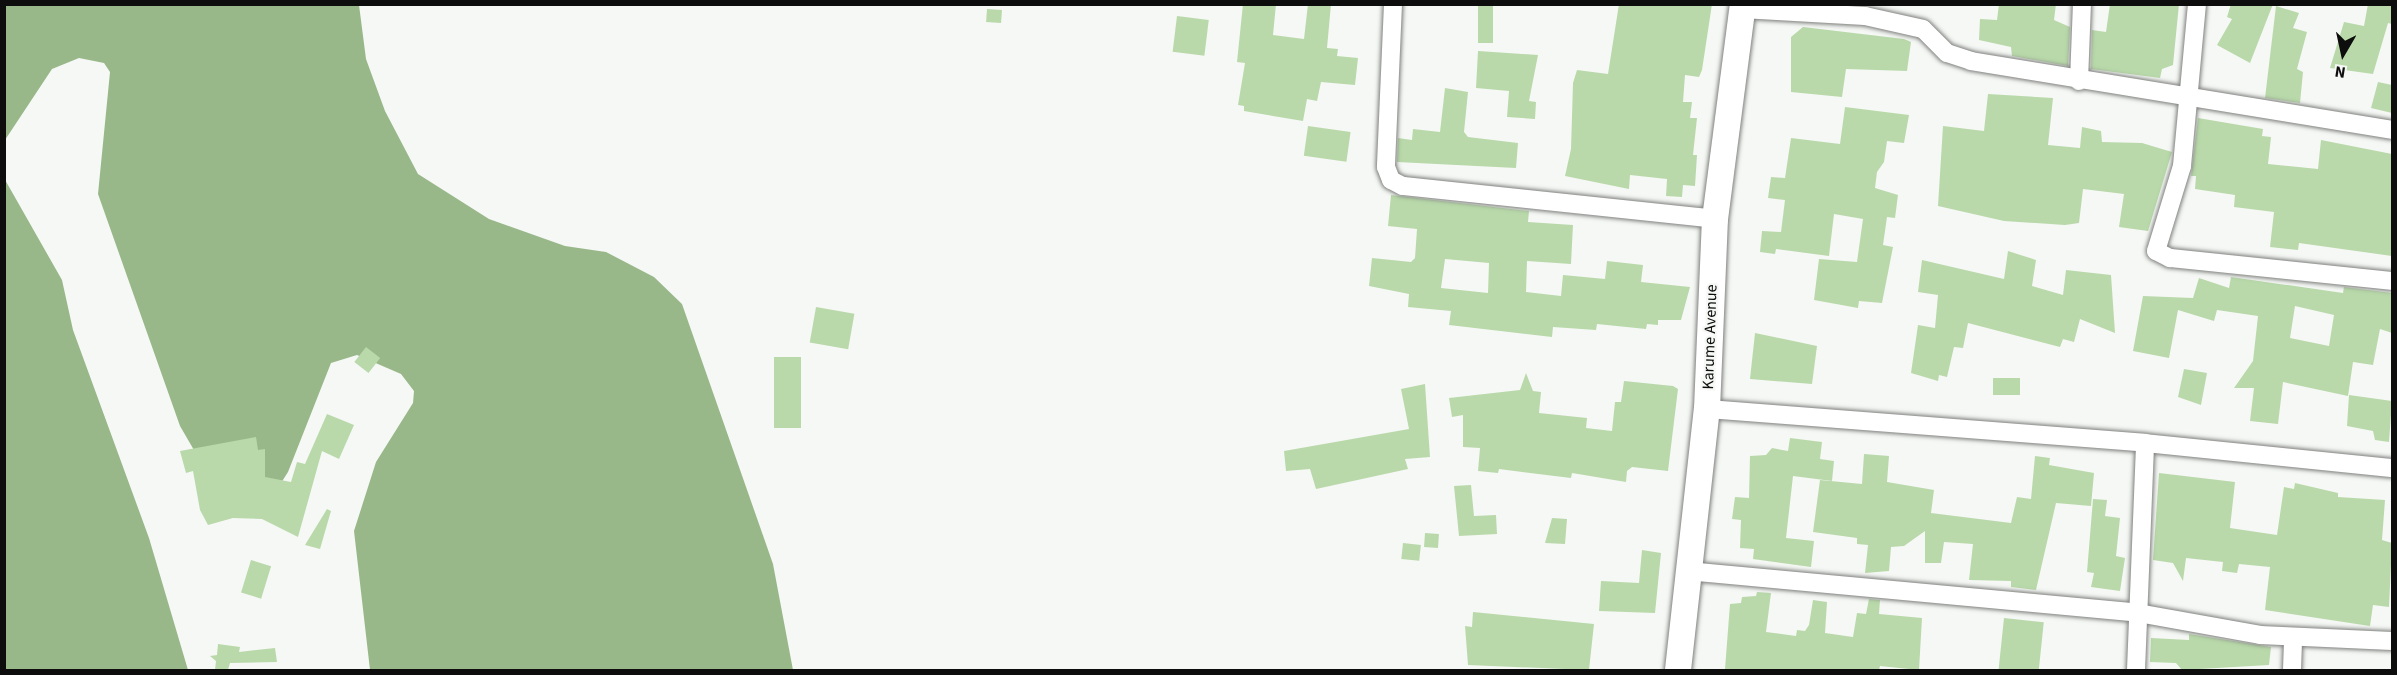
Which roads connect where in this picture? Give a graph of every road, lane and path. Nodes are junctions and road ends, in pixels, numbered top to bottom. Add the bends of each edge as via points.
1 (1393, 4) edge
2 (2082, 4) edge
3 (2197, 4) edge
4 (1743, 7) edge
5 (2079, 81) junction
6 (2186, 96) junction
7 (2392, 130) edge
8 (1715, 219) junction
9 (2392, 281) edge
10 (1707, 409) junction
11 (2145, 443) junction
12 (2392, 468) edge
13 (1688, 571) junction
14 (2138, 614) junction
15 (2293, 638) junction
16 (2392, 641) edge
17 (1678, 670) edge
18 (2136, 670) edge
19 (2292, 670) edge

1 - 8 street via 1386,167 1391,180 1402,186
2 - 5 street
3 - 6 street
4 - 5 street via 1865,16 1923,30 1947,53 1971,61
4 - 8 main road, Karume Avenue
5 - 6 street
6 - 7 street
6 - 9 street via 2182,166 2156,251 2170,258
8 - 10 main road, Karume Avenue
10 - 11 street
10 - 13 main road, Karume Avenue
11 - 12 street
11 - 14 street
13 - 14 street
13 - 17 main road, Karume Avenue
14 - 15 street
14 - 18 street
15 - 16 street
15 - 19 street

